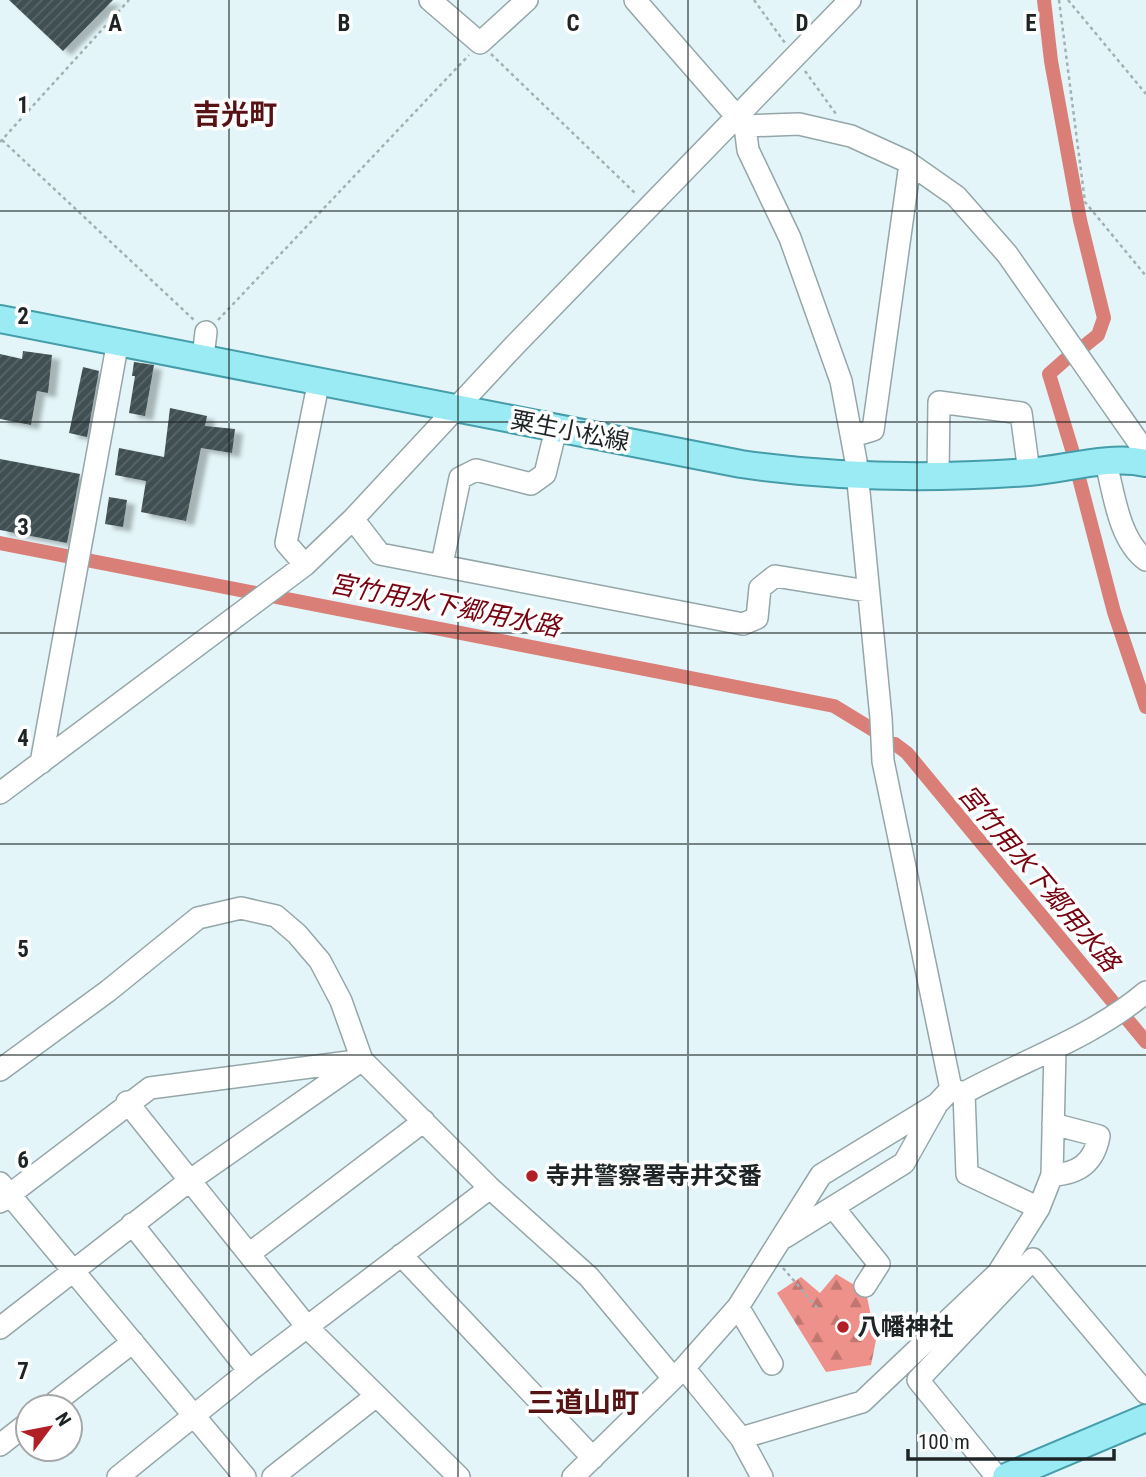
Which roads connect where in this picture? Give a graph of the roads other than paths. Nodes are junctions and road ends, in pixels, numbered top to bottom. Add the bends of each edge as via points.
1 (430, 0) edge
2 (527, 0) edge
3 (635, 0) edge
4 (850, 0) edge
5 (740, 121) junction
6 (910, 164) junction
7 (0, 318) edge
8 (118, 341) junction
9 (319, 380) junction
10 (456, 407) junction
11 (556, 429) junction
12 (853, 436) junction
13 (1146, 453) edge
14 (1106, 463) junction
15 (1146, 463) edge
16 (1029, 472) junction
17 (938, 476) junction
18 (858, 477) junction
19 (354, 519) junction
20 (1146, 560) edge
21 (442, 564) junction
22 (305, 565) junction
23 (867, 591) junction
24 (41, 763) junction
25 (0, 793) edge
26 (1139, 998) edge
27 (1055, 1049) junction
28 (362, 1060) junction
29 (0, 1070) edge
30 (951, 1095) junction
31 (127, 1102) junction
32 (424, 1122) junction
33 (1053, 1124) junction
34 (1052, 1175) junction
35 (189, 1181) junction
36 (490, 1188) junction
37 (3, 1193) edge
38 (833, 1208) junction
39 (1039, 1208) junction
40 (132, 1224) junction
41 (776, 1248) junction
42 (249, 1254) junction
43 (401, 1255) junction
44 (72, 1273) junction
45 (865, 1286) dead end
46 (737, 1307) junction
47 (0, 1328) edge
48 (307, 1328) junction
49 (133, 1342) junction
50 (772, 1364) dead end
51 (249, 1371) junction
52 (679, 1373) junction
53 (67, 1393) edge
54 (1146, 1393) edge
55 (376, 1395) junction
56 (196, 1417) junction
57 (1146, 1418) edge
58 (14, 1434) edge
59 (741, 1438) junction
60 (0, 1445) edge
61 (593, 1458) junction
62 (118, 1477) edge
63 (245, 1477) edge
64 (273, 1477) edge
65 (459, 1477) edge
66 (573, 1477) edge
67 (762, 1477) edge
68 (997, 1477) edge
69 (1006, 1477) edge

1 - 2 street via 480,43
3 - 5 street
4 - 5 street
5 - 6 street via 799,124 851,136
5 - 10 street via 649,206
5 - 12 street via 748,150 817,308
6 - 12 street via 873,430
6 - 13 street via 956,196 983,224
7 - 8 main road, 粟生小松線
8 - 9 main road, 粟生小松線 via 204,344
8 - 24 street
9 - 10 main road, 粟生小松線
9 - 22 street via 286,543
10 - 11 main road, 粟生小松線
10 - 19 street
11 - 18 main road, 粟生小松線 via 741,464
11 - 21 street via 545,474 531,484 476,470 460,478
12 - 18 street
14 - 15 main road, 粟生小松線
14 - 16 main road, 粟生小松線
14 - 20 street via 1125,531
16 - 17 main road, 粟生小松線
16 - 17 street via 1021,413 939,402
17 - 18 main road, 粟生小松線
18 - 23 street
19 - 21 street via 380,554
19 - 22 street
21 - 23 street via 743,624 757,618 760,588 775,576
22 - 24 street
23 - 30 street via 883,761
24 - 25 street
26 - 27 street
27 - 30 street
27 - 33 street
28 - 29 street via 341,1001 320,961 276,916 241,908 198,918
28 - 31 street via 150,1088
28 - 32 street
28 - 35 street
30 - 38 street via 904,1163
30 - 39 street via 967,1174
30 - 41 street via 821,1175
31 - 35 street
31 - 37 street
32 - 36 street
32 - 42 street
33 - 34 street
33 - 34 street via 1099,1136 1096,1153 1072,1174
34 - 39 street
35 - 40 street
35 - 42 street
36 - 43 street
36 - 52 street via 589,1277
37 - 44 street
38 - 41 street
38 - 45 street via 879,1264
39 - 59 street via 998,1273 862,1402
40 - 44 street
40 - 51 street
41 - 46 street
42 - 48 street
43 - 48 street
43 - 61 street
44 - 47 street
44 - 49 street
46 - 50 street
46 - 52 street
48 - 51 street
48 - 55 street
49 - 53 street
49 - 56 street
51 - 56 street
52 - 59 street
52 - 61 street
54 - 68 street via 1033,1259 918,1380
55 - 64 street
55 - 65 street
56 - 62 street
56 - 63 street
57 - 69 main road
58 - 60 street
59 - 67 street
61 - 66 street

